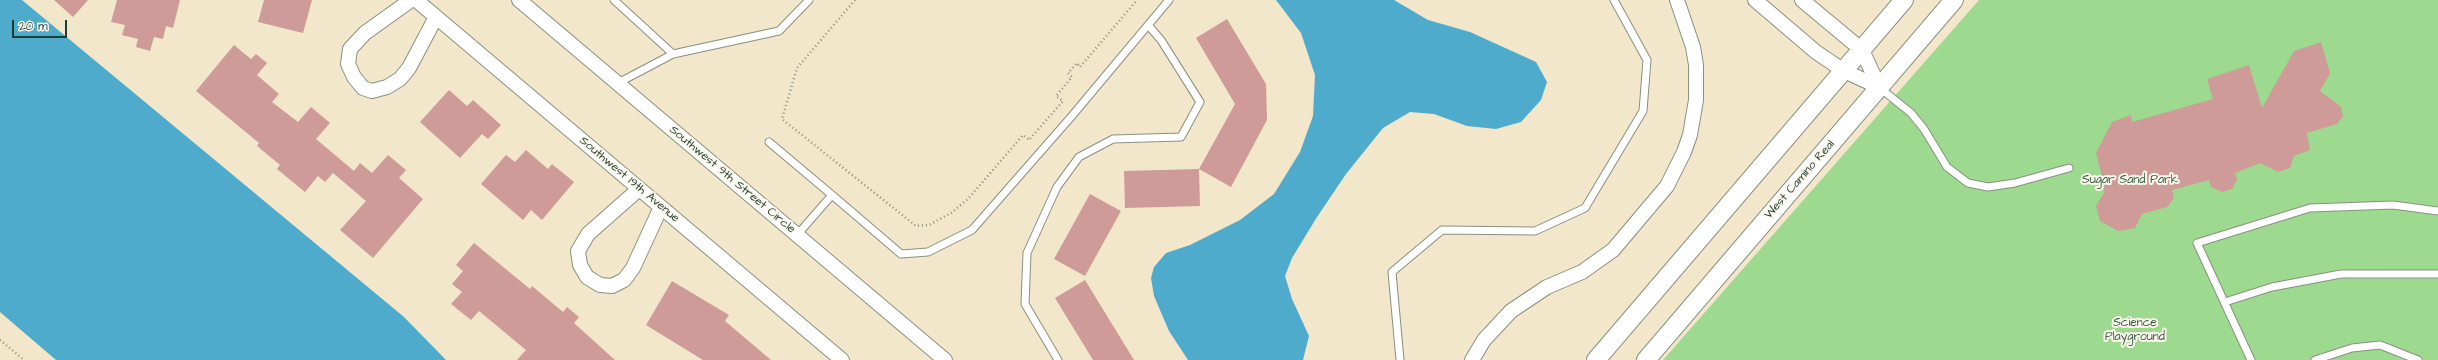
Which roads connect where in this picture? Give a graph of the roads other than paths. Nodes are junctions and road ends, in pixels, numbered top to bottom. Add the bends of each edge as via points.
1 (411, 0) edge
2 (416, 0) edge
3 (520, 0) edge
4 (614, 0) edge
5 (804, 0) edge
6 (809, 0) edge
7 (1169, 0) edge
8 (1614, 0) edge
9 (1677, 0) edge
10 (1755, 0) edge
11 (1802, 0) edge
12 (1904, 0) edge
13 (1954, 0) edge
14 (801, 9) junction
15 (436, 17) junction
16 (1148, 25) junction
17 (1862, 50) junction
18 (672, 54) junction
19 (1844, 72) junction
20 (618, 83) junction
21 (1879, 88) junction
22 (769, 142) dead end
23 (2069, 168) dead end
24 (639, 189) junction
25 (832, 195) junction
26 (661, 207) junction
27 (2438, 211) edge
28 (798, 235) junction
29 (2438, 274) edge
30 (2225, 302) junction
31 (842, 360) edge
32 (946, 360) edge
33 (1058, 360) edge
34 (1400, 360) edge
35 (1472, 360) edge
36 (1596, 360) edge
37 (1646, 360) edge
38 (2251, 360) edge
39 (2315, 360) edge
40 (2418, 360) edge

1 - 15 street via 365,33 350,49 348,64 363,88 372,91 387,87 400,79 409,68
2 - 15 street, Southwest 19th Avenue
3 - 20 street, Southwest 9th Street Circle
4 - 18 lane
5 - 14 lane
6 - 14 lane
7 - 16 lane
8 - 34 lane via 1647,60 1643,111 1628,137 1585,208 1535,231 1442,230 1392,272
9 - 35 street via 1694,47 1696,100 1693,123 1684,152 1667,186 1613,250 1582,272 1547,287 1511,311 1484,340
10 - 19 street via 1816,52
11 - 17 street
12 - 17 street
13 - 21 street, West Camino Real
14 - 18 lane via 780,31
15 - 24 street, Southwest 19th Avenue
16 - 25 lane via 972,230 928,252 901,254
16 - 33 lane via 1161,40 1200,102 1181,137 1113,139 1079,157 1057,187 1027,253 1025,304
17 - 19 street
17 - 21 street
18 - 20 lane
19 - 21 street
19 - 36 street
20 - 28 street, Southwest 9th Street Circle
21 - 23 lane via 1911,113 1947,167 1968,183 1995,186
21 - 37 street, West Camino Real
22 - 25 lane
24 - 26 street, Southwest 19th Avenue
24 - 26 street via 588,234 578,251 580,265 587,277 600,285 612,286 624,280 633,268
25 - 28 lane
26 - 31 street, Southwest 19th Avenue
27 - 30 lane via 2393,206 2310,208 2197,244
28 - 32 street, Southwest 9th Street Circle
29 - 30 lane via 2341,274 2272,286
30 - 38 lane
39 - 40 lane via 2352,348 2380,345

